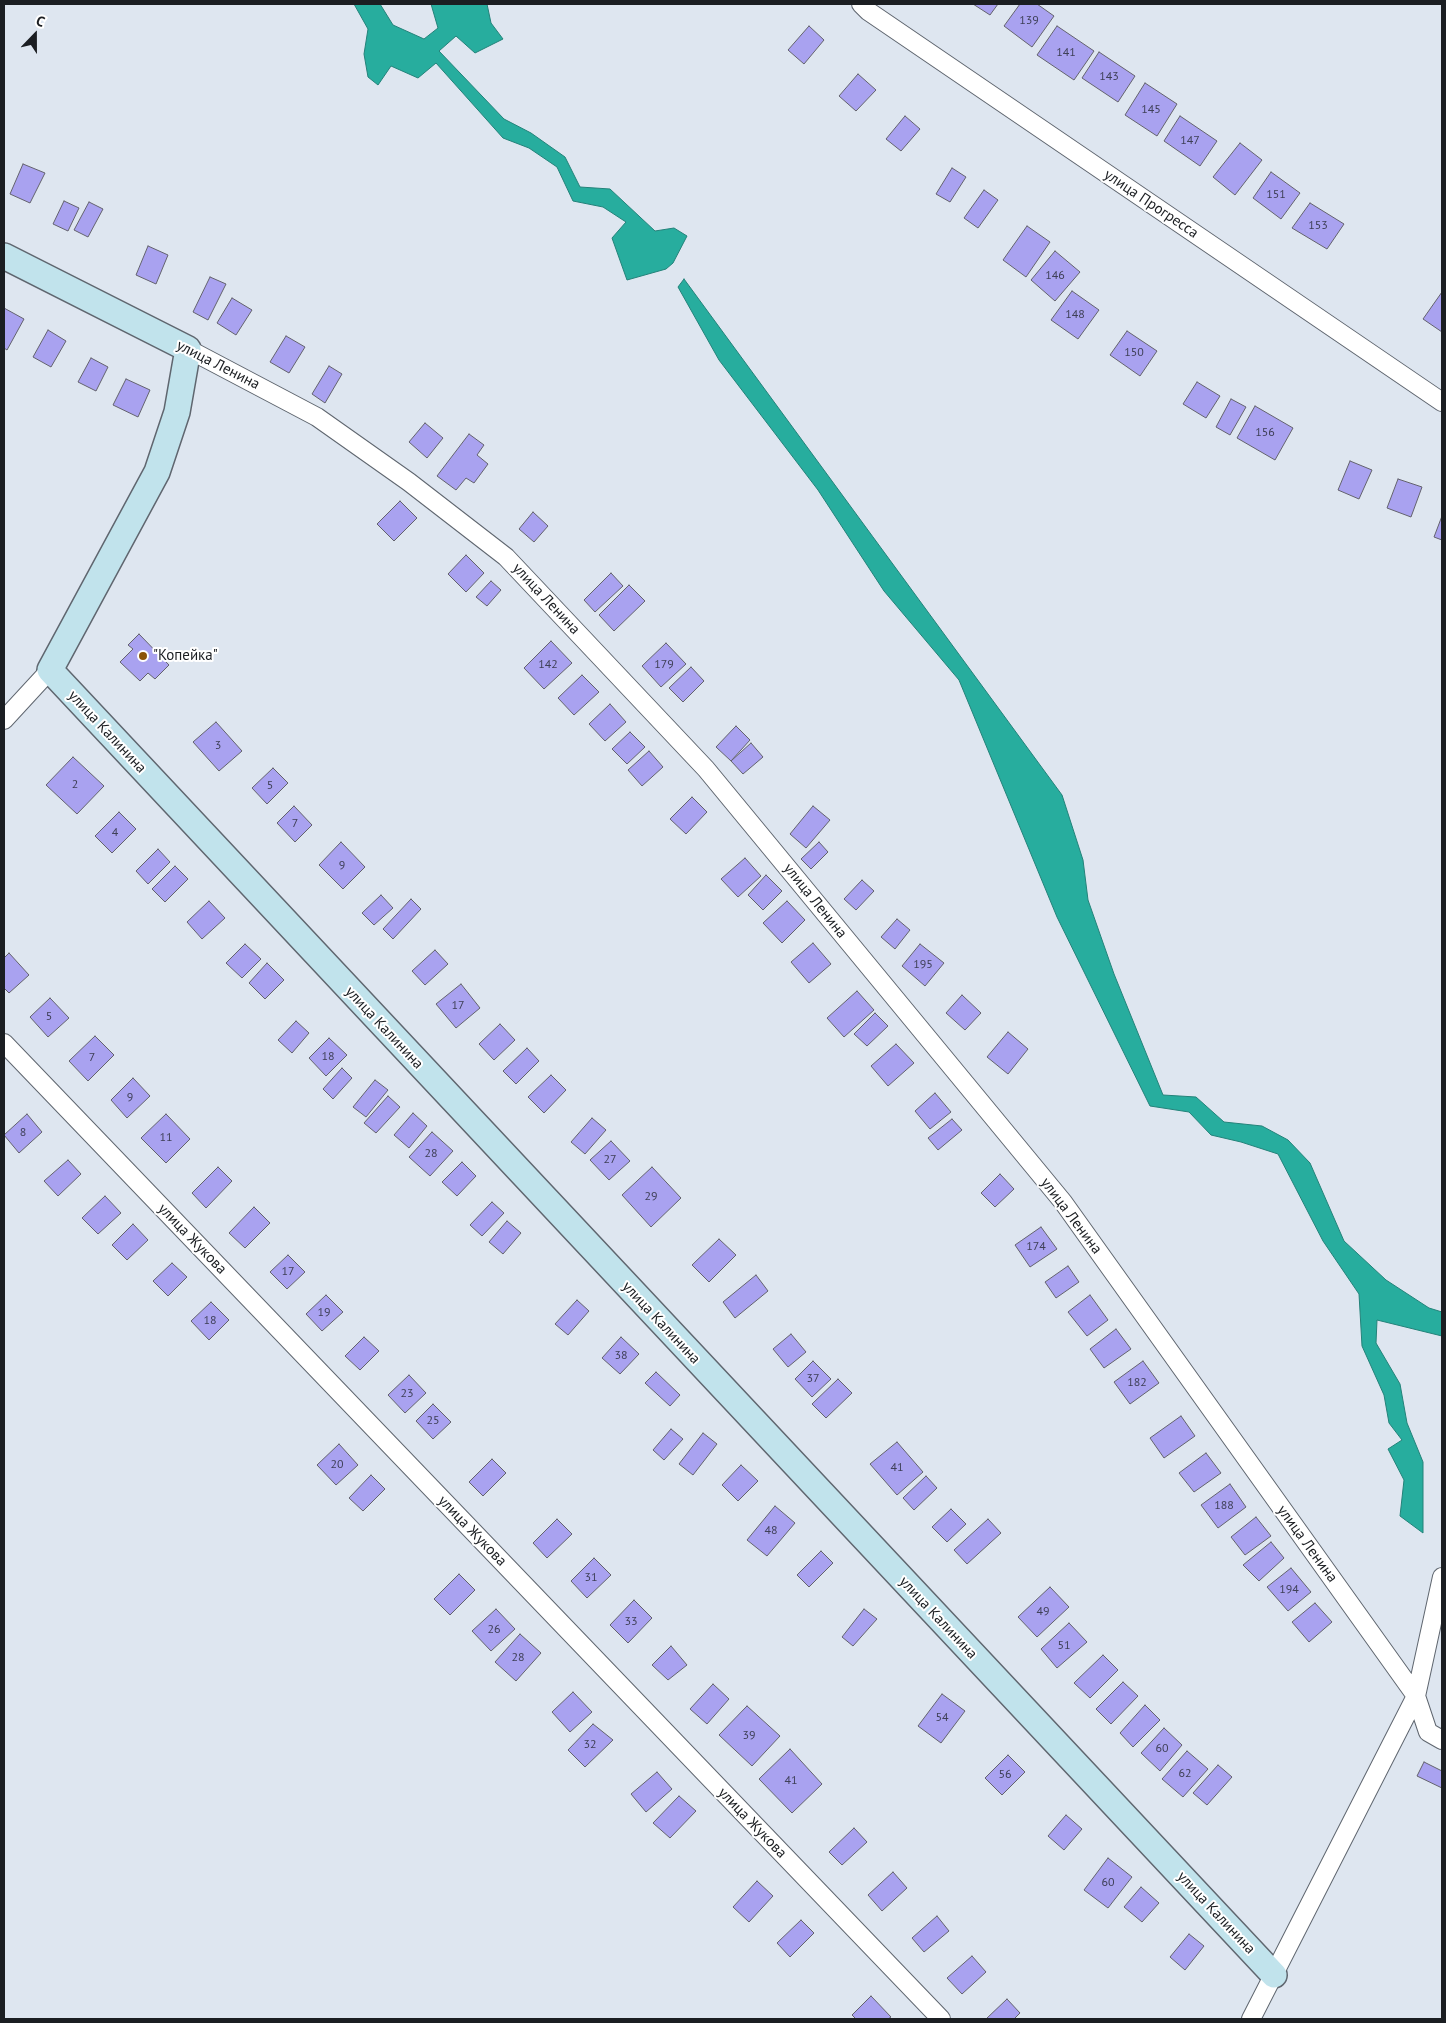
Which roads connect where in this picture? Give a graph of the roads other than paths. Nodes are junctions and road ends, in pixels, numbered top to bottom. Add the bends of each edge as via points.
1 (861, 4) edge
2 (4, 256) edge
3 (188, 349) junction
4 (1442, 402) edge
5 (50, 670) junction
6 (4, 720) edge
7 (4, 1043) edge
8 (1442, 1577) edge
9 (1416, 1696) junction
10 (1442, 1740) edge
11 (1274, 1975) junction
12 (941, 2019) edge
13 (1251, 2019) edge

1 - 4 street, улица Прогресса
2 - 3 street, улица Ленина
3 - 5 street via 177,412 157,472
3 - 9 street, улица Ленина via 317,417 506,557 706,769 1063,1202
5 - 6 street
5 - 11 street, улица Калинина
7 - 12 street, улица Жукова
8 - 9 street
9 - 10 street, улица Ленина via 1428,1732
9 - 11 street
11 - 13 street

